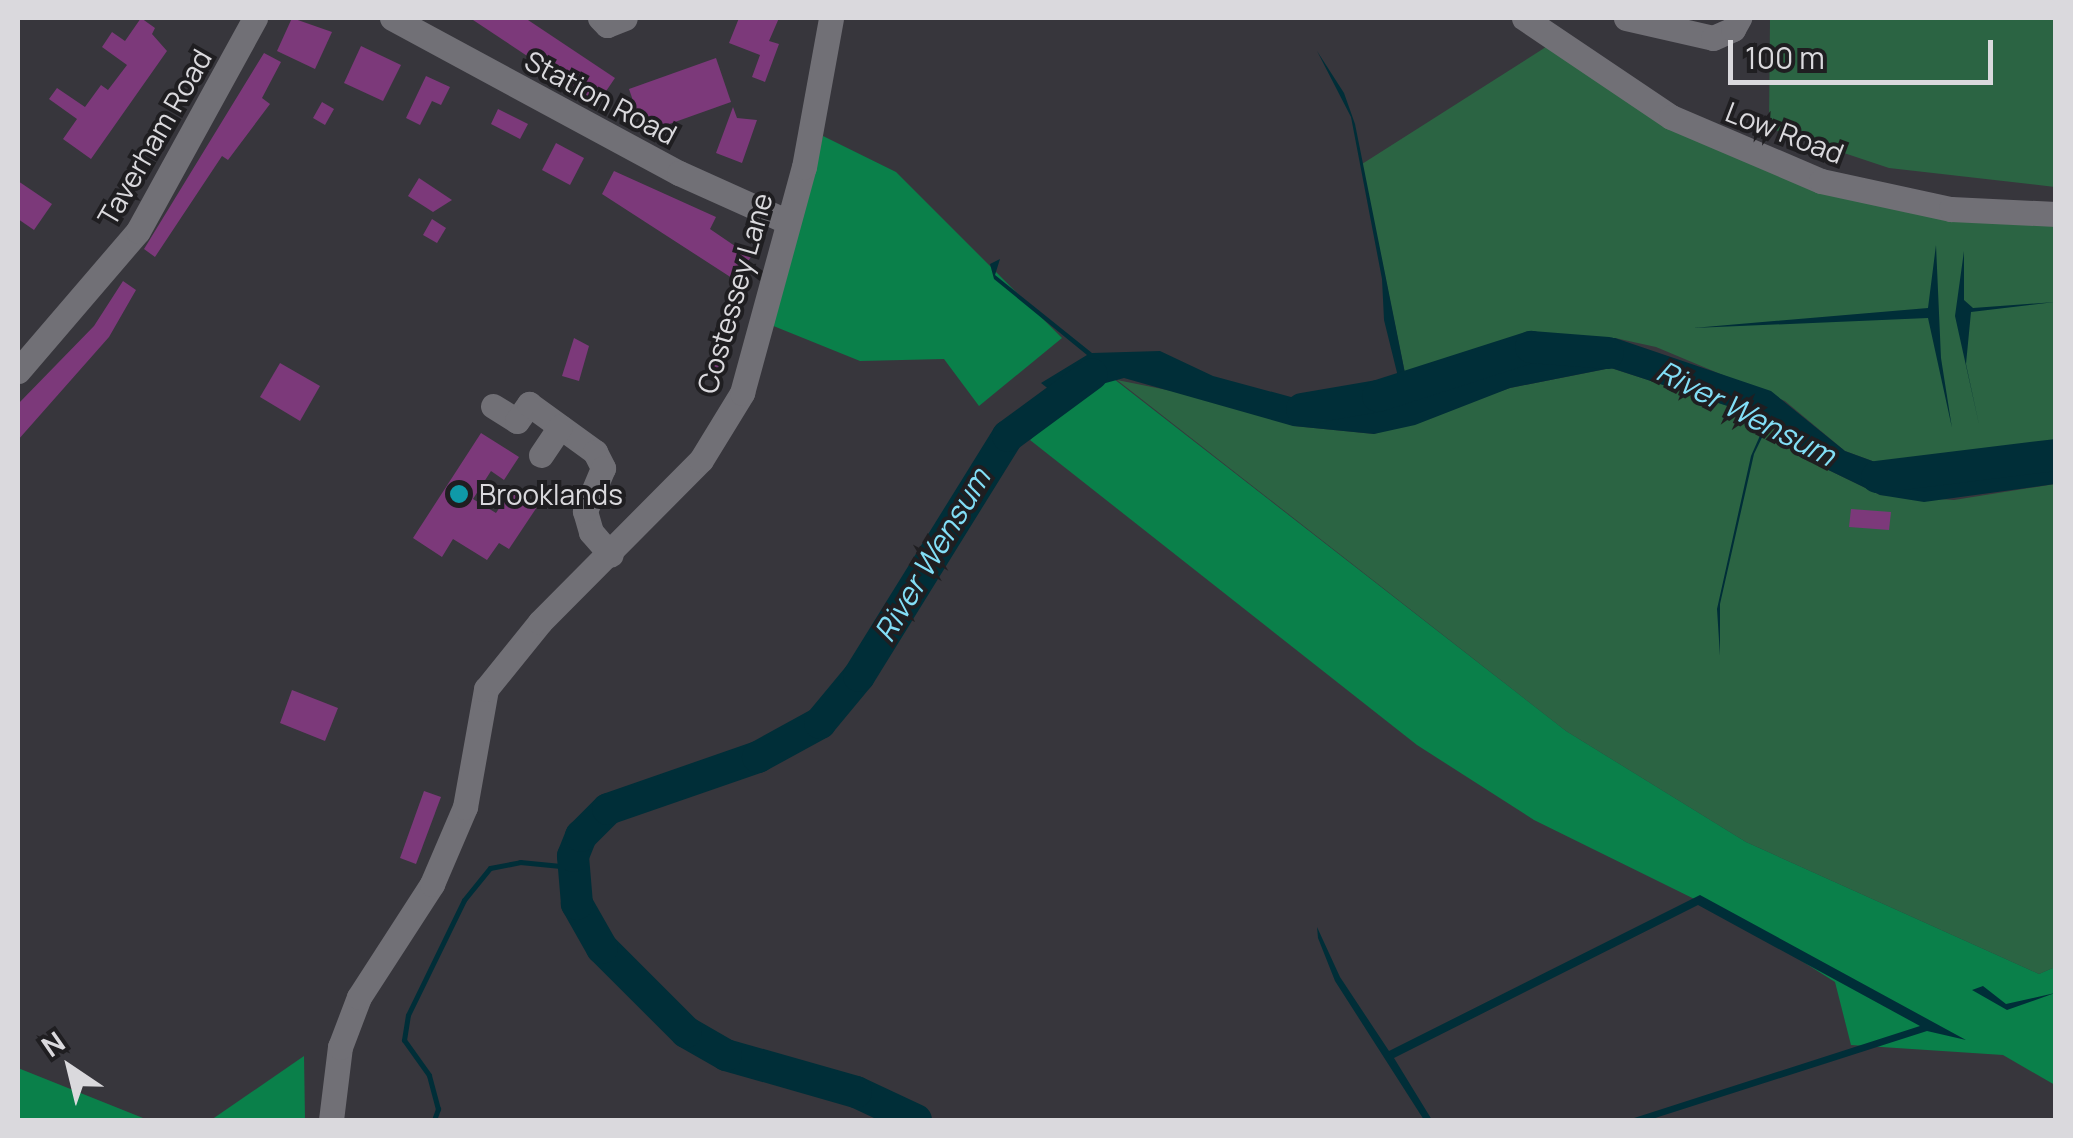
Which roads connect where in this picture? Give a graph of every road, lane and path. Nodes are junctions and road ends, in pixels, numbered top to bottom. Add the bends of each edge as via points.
1 (255, 18) edge
2 (392, 18) edge
3 (600, 18) edge
4 (625, 18) edge
5 (831, 18) edge
6 (1524, 18) edge
7 (1626, 18) edge
8 (1739, 18) edge
9 (1652, 21) edge
10 (2056, 214) edge
11 (786, 221) junction
12 (18, 372) edge
13 (492, 406) dead end
14 (560, 427) junction
15 (542, 455) dead end
16 (611, 555) junction
17 (331, 1120) edge

1 - 12 street, Taverham Road via 138,231
2 - 11 street, Station Road via 679,173
3 - 4 street via 607,25
5 - 11 street, Costessey Lane via 804,167
6 - 10 street, Low Road via 1671,117 1820,182 1950,210
7 - 9 street
8 - 9 street via 1734,30 1714,38
11 - 16 street, Costessey Lane via 742,393 701,460
13 - 14 street via 517,421 528,404
14 - 15 street
14 - 16 street via 595,452 603,468 585,511 591,532
16 - 17 street, Costessey Lane via 540,622 486,689 465,807 432,884 360,996 340,1046

